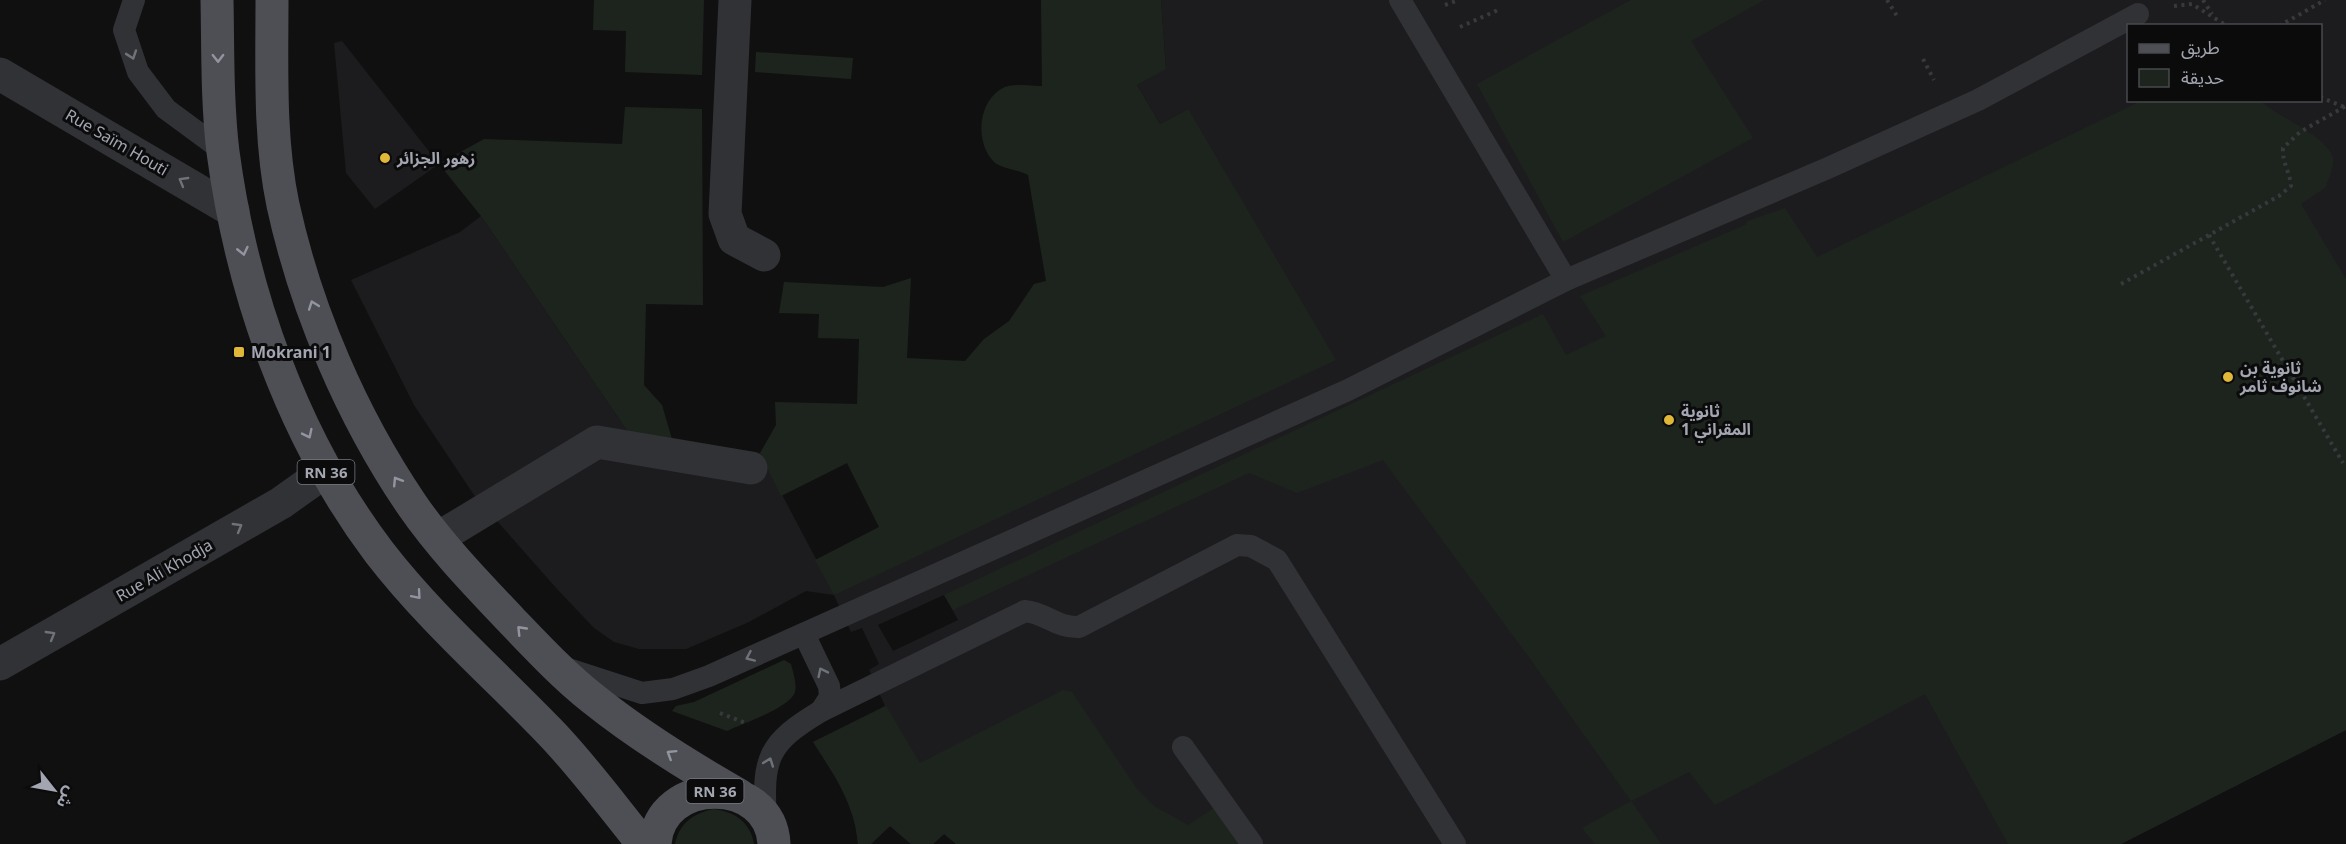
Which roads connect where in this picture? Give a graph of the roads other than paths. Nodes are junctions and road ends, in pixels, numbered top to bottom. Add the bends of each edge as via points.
1 (134, 0) edge
2 (217, 0) edge
3 (272, 0) edge
4 (735, 0) edge
5 (1400, 0) edge
6 (2138, 14) dead end
7 (0, 74) edge
8 (223, 151) junction
9 (233, 211) junction
10 (764, 255) dead end
11 (1566, 280) junction
12 (751, 468) dead end
13 (326, 471) junction
14 (438, 538) junction
15 (804, 634) junction
16 (553, 663) junction
17 (0, 664) edge
18 (821, 711) junction
19 (1183, 747) dead end
20 (739, 795) junction
21 (773, 836) edge
22 (643, 844) edge
23 (655, 844) edge
24 (1252, 844) edge
25 (1455, 844) edge

1 -> 8 lane via 124,30 138,72 166,109
2 -> 8 main road, RN 36
14 -> 3 main road, RN 36 via 401,487 357,408 301,270 283,204 275,135
4 - 10 street via 725,214 734,239
5 - 11 lane
6 - 11 lane via 1978,100
9 -> 7 street, Rue Saïm Houti
8 - 9 main road, RN 36
9 -> 13 main road, RN 36 via 251,289 285,387
11 - 15 lane via 1348,390
12 - 14 street via 597,442
17 -> 13 street, Rue Ali Khodja via 281,503
13 -> 22 main road, RN 36 via 381,554 578,763
16 -> 14 main road, RN 36 via 456,562
15 -> 16 lane via 673,689 642,693
18 -> 15 lane via 830,697 829,686
20 -> 16 main road, RN 36 via 645,738
21 -> 18 lane via 766,766 778,741
18 - 25 lane via 1025,611 1036,612 1065,628 1079,627 1225,550 1237,545 1251,546 1277,560
19 - 24 lane
20 - 21 main road, RN 36 via 755,806
20 - 23 main road, RN 36 via 702,792 684,799 670,809

